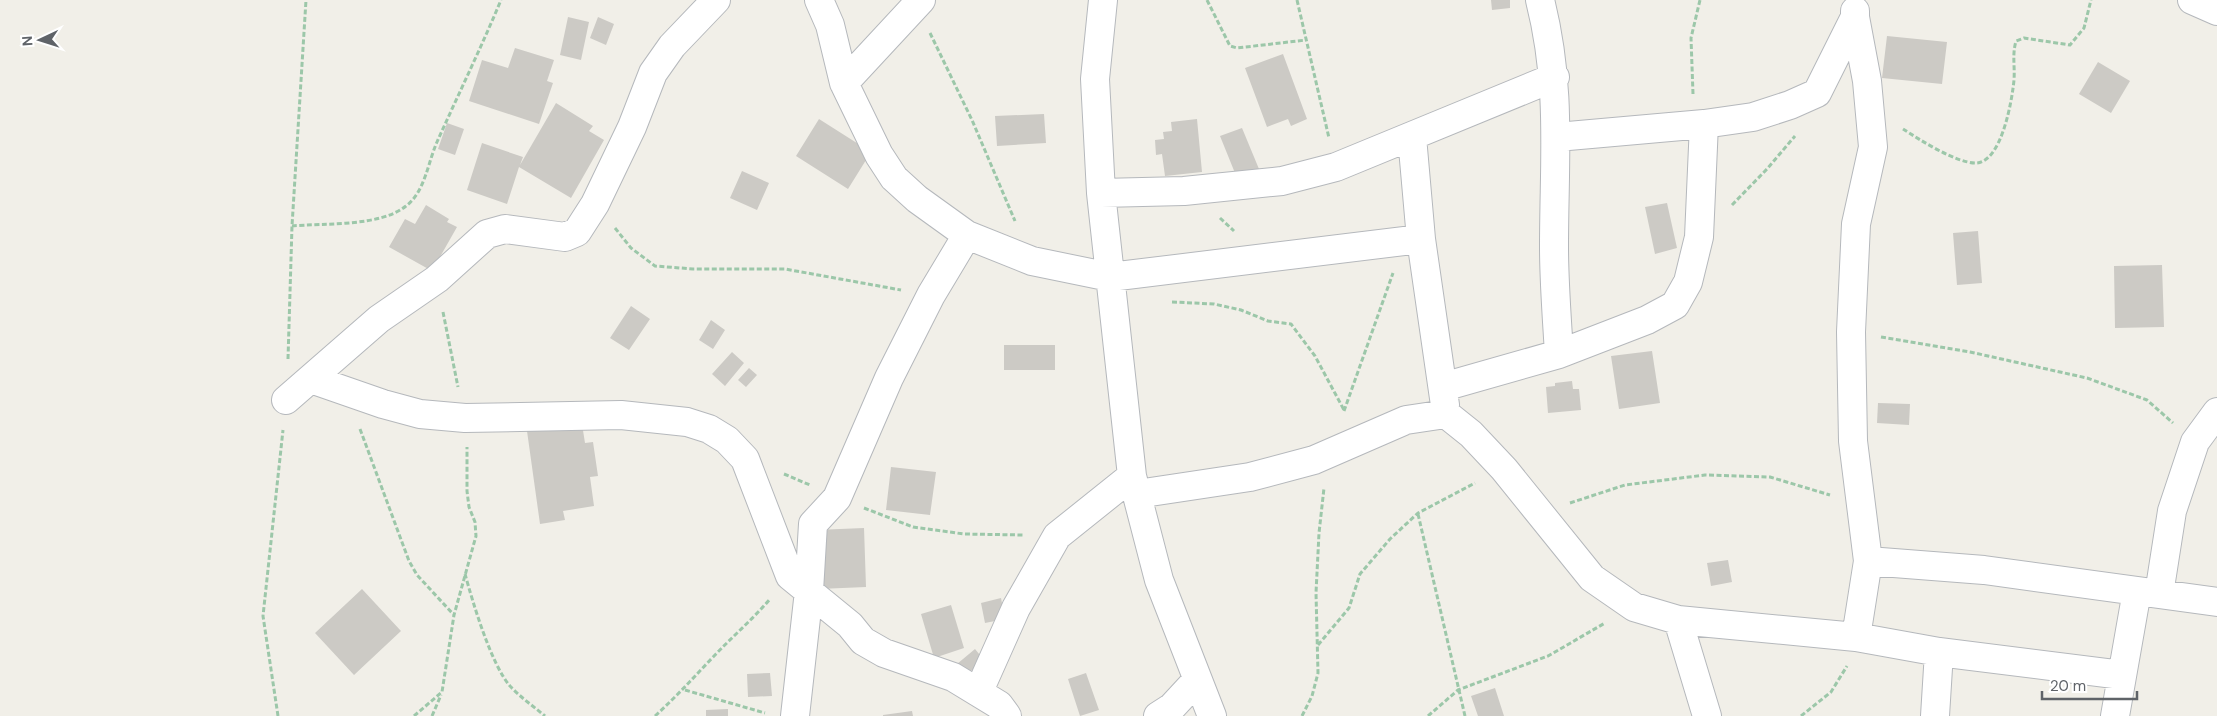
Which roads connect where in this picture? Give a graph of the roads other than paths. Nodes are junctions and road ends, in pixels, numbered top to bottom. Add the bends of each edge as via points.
1 (716, 0) edge
2 (819, 0) edge
3 (1102, 0) edge
4 (1540, 0) edge
5 (2192, 0) edge
6 (918, 3) edge
7 (1855, 8) edge
8 (2217, 11) edge
9 (1555, 77) junction
10 (844, 83) junction
11 (1700, 125) junction
12 (1412, 137) junction
13 (1557, 137) junction
14 (1101, 193) junction
15 (968, 235) junction
16 (1412, 240) junction
17 (1110, 277) junction
18 (1559, 354) junction
19 (311, 379) junction
20 (1442, 388) junction
21 (286, 400) dead end
22 (2217, 412) edge
23 (1446, 414) junction
24 (1135, 485) junction
25 (1868, 561) junction
26 (800, 584) junction
27 (2148, 593) junction
28 (2217, 602) edge
29 (1678, 620) junction
30 (1861, 637) junction
31 (1939, 652) junction
32 (2122, 675) junction
33 (1197, 680) junction
34 (979, 691) junction
35 (794, 716) edge
36 (1007, 716) edge
37 (1158, 716) edge
38 (1212, 716) edge
39 (1707, 716) edge
40 (1935, 716) edge
41 (2115, 716) edge

1 - 19 street via 672,46 653,73 632,127 595,204 577,232 565,237 505,229 487,234 437,279 379,318
2 - 10 street via 830,25
3 - 14 street via 1095,79
4 - 9 street
5 - 8 street
6 - 10 street
7 - 11 street via 1817,93 1753,117
7 - 25 street via 1871,109 1873,147 1856,224 1851,332 1853,441
9 - 12 street
9 - 13 street
10 - 15 street via 879,155 894,178 916,199
11 - 13 street
11 - 18 street via 1699,237 1688,282 1675,305 1647,320
12 - 14 street via 1336,167 1282,181 1184,191
12 - 16 street
13 - 18 street via 1554,248
14 - 17 street
15 - 17 street via 1032,261
15 - 26 street via 931,295 889,378 837,498 813,524
16 - 17 street
16 - 20 street
17 - 24 street
18 - 20 street
19 - 21 street
19 - 26 street via 420,414 465,418 621,415 687,422 709,429 727,440 745,459
20 - 23 street
22 - 27 street via 2195,442
23 - 24 street via 1406,420 1314,460 1250,477
23 - 29 street via 1504,468 1592,578 1634,607
24 - 33 street via 1159,580
24 - 34 street via 1057,536 1016,608
25 - 27 street via 1984,570
25 - 30 street
26 - 34 street via 850,625 863,641 884,653 953,677
26 - 35 street
27 - 28 street
27 - 32 street
29 - 30 street
29 - 39 street
30 - 31 street
31 - 32 street
31 - 40 street
32 - 41 street
33 - 37 street via 1172,707
33 - 38 street
34 - 36 street

